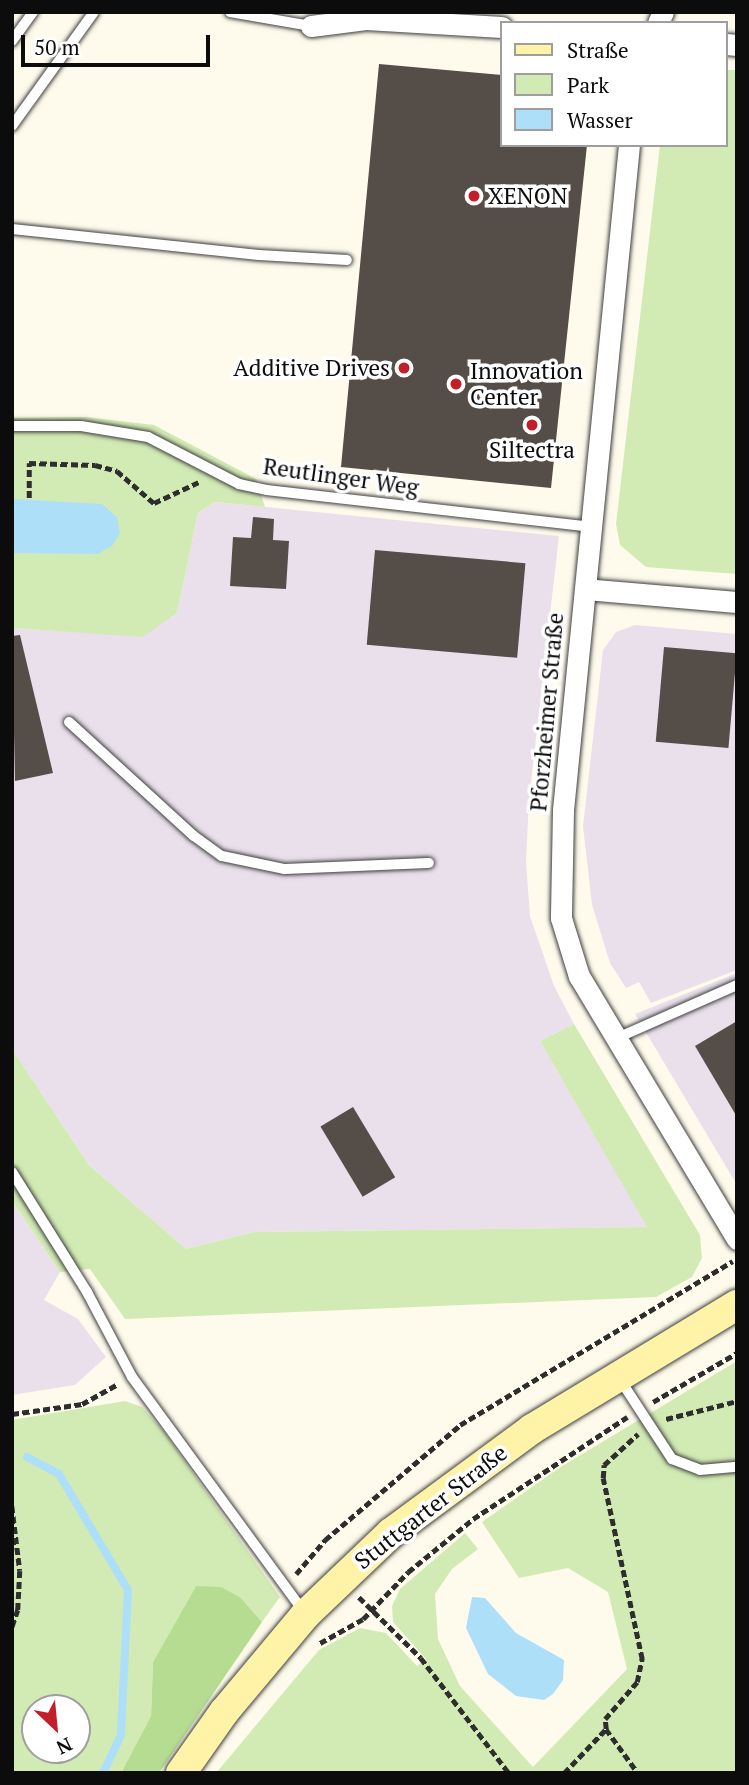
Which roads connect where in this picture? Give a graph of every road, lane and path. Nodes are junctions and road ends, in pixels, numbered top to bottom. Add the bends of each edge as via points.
1 (33, 12) edge
2 (94, 12) edge
3 (230, 12) edge
4 (311, 26) joint
5 (500, 27) edge
6 (12, 41) edge
7 (12, 126) edge
8 (629, 147) edge
9 (12, 229) edge
10 (347, 260) dead end
11 (12, 426) edge
12 (215, 473) junction
13 (29, 498) dead end
14 (592, 527) junction
15 (584, 589) junction
16 (737, 602) edge
17 (69, 722) dead end
18 (429, 863) dead end
19 (737, 985) edge
20 (617, 1038) junction
21 (12, 1172) edge
22 (737, 1238) edge
23 (737, 1259) edge
24 (737, 1305) edge
25 (737, 1353) edge
26 (618, 1376) junction
27 (132, 1377) junction
28 (737, 1401) edge
29 (639, 1410) junction
30 (12, 1414) edge
31 (648, 1424) junction
32 (737, 1467) edge
33 (12, 1506) edge
34 (314, 1552) junction
35 (341, 1579) junction
36 (286, 1587) junction
37 (372, 1610) junction
38 (306, 1614) junction
39 (12, 1626) edge
40 (606, 1729) junction
41 (181, 1773) edge
42 (509, 1773) edge
43 (564, 1773) edge
44 (638, 1773) edge

1 - 6 lane
2 - 7 lane
3 - 4 lane
4 - 5 street via 366,19
8 - 14 street, Pforzheimer Straße
9 - 10 lane
11 - 12 lane, Reutlinger Weg via 81,426 135,434
12 - 13 path via 154,503 117,471 95,465 29,463
12 - 14 lane, Reutlinger Weg via 239,484 314,499
14 - 15 street, Pforzheimer Straße
15 - 16 street
15 - 20 street, Pforzheimer Straße via 563,810 561,918 579,975
17 - 18 lane via 222,856 284,869
19 - 20 lane
20 - 22 street, Pforzheimer Straße
21 - 27 lane via 88,1292
23 - 34 path via 460,1424
24 - 26 main road, Stuttgarter Straße
25 - 29 path
26 - 29 lane
26 - 35 main road, Stuttgarter Straße via 452,1484
27 - 30 path via 82,1404
27 - 36 lane
28 - 31 path
29 - 31 lane
29 - 37 path via 554,1461 473,1519 408,1572
31 - 32 lane via 672,1459 699,1470
31 - 40 path via 604,1465 642,1660 637,1682 605,1719
33 - 39 path via 20,1571 18,1610
34 - 35 path
34 - 36 path
35 - 37 path
35 - 38 main road, Stuttgarter Straße
36 - 38 lane
37 - 42 path via 421,1658
38 - 41 main road, Stuttgarter Straße via 224,1712
40 - 43 path
40 - 44 path

